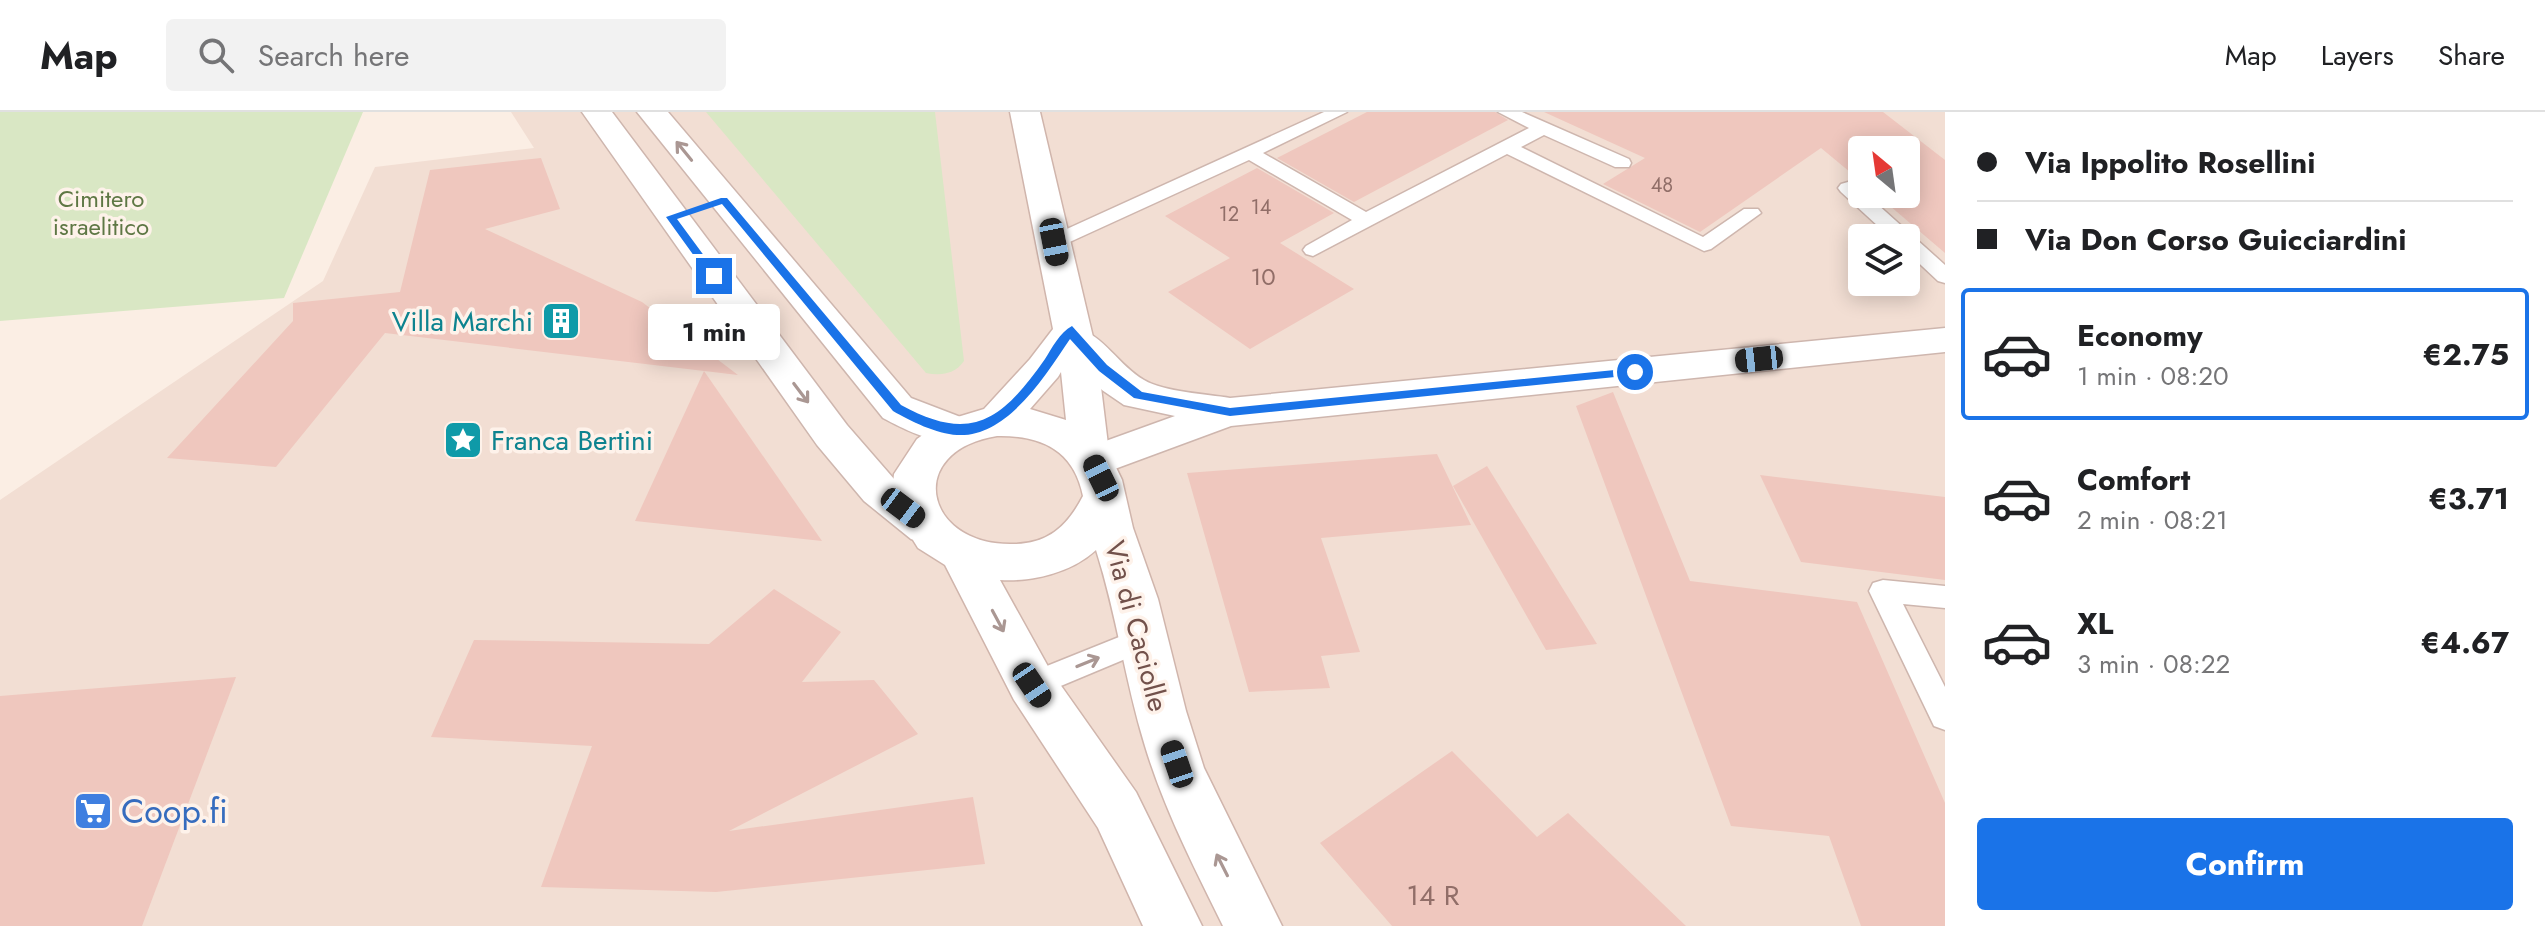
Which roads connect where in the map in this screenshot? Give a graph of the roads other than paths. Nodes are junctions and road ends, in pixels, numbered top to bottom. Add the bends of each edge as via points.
1 (597, 112) edge
2 (652, 112) edge
3 (1025, 112) edge
4 (1338, 112) edge
5 (1507, 112) edge
6 (1543, 128) junction
7 (1507, 147) junction
8 (1250, 153) junction
9 (1622, 163) dead end
10 (724, 200) junction
11 (1870, 208) edge
12 (1751, 213) dead end
13 (671, 217) junction
14 (1366, 220) junction
15 (1888, 224) edge
16 (1054, 242) junction
17 (1313, 250) dead end
18 (1920, 253) edge
19 (1945, 276) edge
20 (1074, 334) junction
21 (1945, 340) edge
22 (1230, 412) junction
23 (997, 421) junction
24 (957, 431) junction
25 (1095, 472) junction
26 (944, 539) junction
27 (1945, 597) edge
28 (1144, 639) junction
29 (1032, 685) junction
30 (1945, 717) edge
31 (1252, 921) edge
32 (1173, 926) edge

1 - 13 street
10 -> 2 street
3 - 16 street, Via di Caciolle
4 - 8 lane
5 - 6 lane
6 - 7 lane
6 - 9 lane
7 - 12 lane via 1704,245
7 - 14 lane
8 - 14 lane
8 - 16 lane
10 - 13 street
10 - 24 street via 897,408
11 - 15 lane
13 -> 26 street via 832,435 879,490
14 - 17 lane
16 - 20 street, Via di Caciolle
18 - 19 lane
20 - 22 street via 1116,381 1138,395
20 - 23 street
20 - 25 street, Via di Caciolle
21 - 22 street
22 - 25 street
23 - 24 street
23 - 25 street via 1058,432
24 - 26 street via 936,445 913,483 915,506
25 - 26 street via 1090,527 1059,552 1011,562 978,558
25 - 28 street, Via di Caciolle
26 -> 29 street
27 - 30 lane via 1883,591
29 -> 28 lane
31 -> 28 street, Via di Caciolle via 1183,784
29 - 32 street via 1117,810

